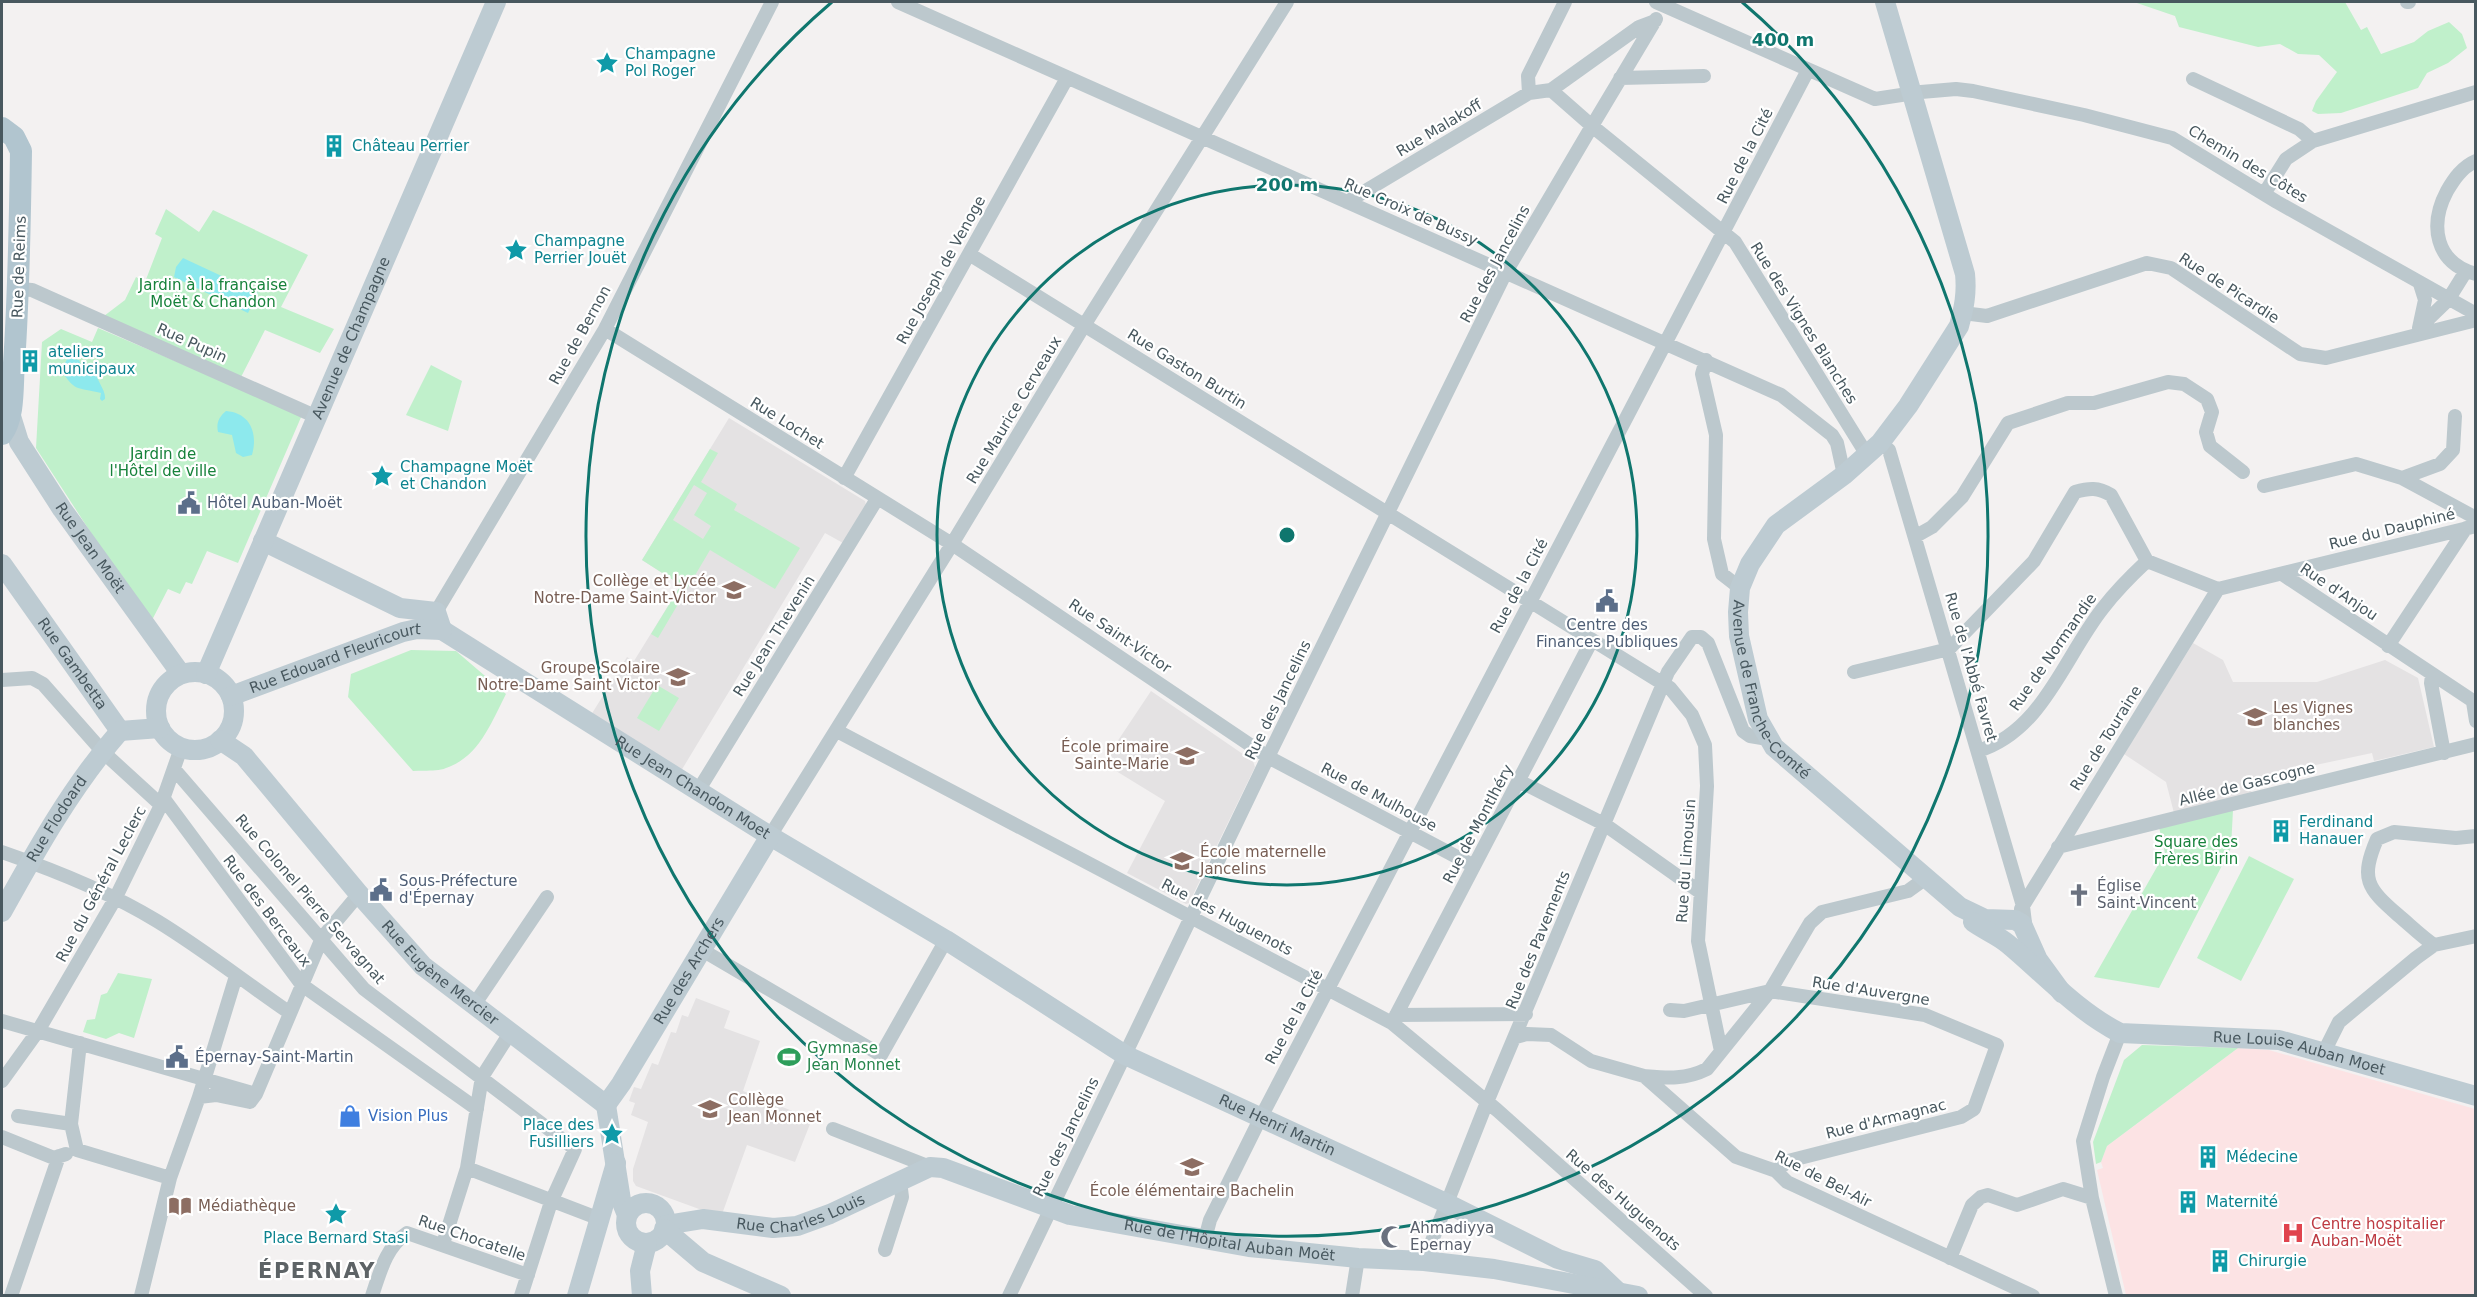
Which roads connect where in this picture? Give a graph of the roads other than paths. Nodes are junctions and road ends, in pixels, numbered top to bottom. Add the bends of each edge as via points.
1 (496, 2) edge
2 (772, 2) edge
3 (898, 2) edge
4 (1287, 2) edge
5 (1565, 2) edge
6 (1885, 2) edge
7 (1663, 3) edge
8 (925, 7) edge
9 (1655, 21) junction
10 (1808, 70) junction
11 (1704, 76) dead end
12 (1067, 78) junction
13 (1620, 78) junction
14 (2193, 79) dead end
15 (1551, 90) junction
16 (2475, 92) edge
17 (1529, 93) junction
18 (1913, 94) junction
19 (1592, 126) junction
20 (2, 128) edge
21 (1203, 138) junction
22 (2313, 141) junction
23 (2475, 161) edge
24 (2264, 194) junction
25 (1347, 202) junction
26 (1724, 232) junction
27 (969, 255) junction
28 (1506, 272) junction
29 (2470, 273) edge
30 (2420, 285) junction
31 (19, 289) junction
32 (2451, 302) junction
33 (1963, 314) junction
34 (2475, 315) edge
35 (2475, 320) edge
36 (1085, 324) junction
37 (2450, 326) junction
38 (2421, 327) junction
39 (9, 329) edge
40 (605, 329) junction
41 (2405, 338) junction
42 (1666, 343) junction
43 (1706, 360) junction
44 (2455, 416) dead end
45 (317, 417) junction
46 (7, 431) edge
47 (1873, 449) junction
48 (2243, 472) dead end
49 (1844, 475) junction
50 (844, 478) junction
51 (2402, 478) junction
52 (2264, 486) dead end
53 (877, 499) junction
54 (1388, 514) junction
55 (2472, 524) edge
56 (1916, 536) junction
57 (263, 542) junction
58 (952, 544) junction
59 (2147, 561) junction
60 (2, 564) edge
61 (2282, 574) junction
62 (1740, 588) junction
63 (2218, 589) junction
64 (1530, 601) junction
65 (400, 608) junction
66 (439, 621) junction
67 (403, 632) junction
68 (1592, 640) junction
69 (2388, 646) junction
70 (1948, 649) junction
71 (1854, 672) dead end
72 (181, 674) junction
73 (206, 674) junction
74 (2432, 675) junction
75 (2, 680) edge
76 (1664, 684) junction
77 (231, 696) junction
78 (2474, 703) edge
79 (2475, 722) edge
80 (160, 728) junction
81 (120, 731) junction
82 (837, 731) junction
83 (1768, 739) junction
84 (220, 740) junction
85 (2475, 744) edge
86 (181, 748) junction
87 (1978, 750) junction
88 (103, 752) junction
89 (2444, 753) junction
90 (1268, 757) junction
91 (174, 769) junction
92 (1519, 781) junction
93 (698, 791) junction
94 (162, 802) junction
95 (1604, 824) junction
96 (1410, 832) junction
97 (770, 836) junction
98 (2475, 836) edge
99 (2058, 847) junction
100 (2, 852) edge
101 (30, 862) junction
102 (1474, 866) junction
103 (1926, 878) junction
104 (1701, 892) junction
105 (359, 894) junction
106 (547, 897) dead end
107 (115, 899) junction
108 (2024, 906) junction
109 (1960, 907) junction
110 (2, 912) edge
111 (1192, 916) junction
112 (2018, 926) junction
113 (2475, 936) edge
114 (322, 938) junction
115 (946, 940) junction
116 (2006, 942) junction
117 (2434, 945) junction
118 (702, 950) junction
119 (236, 976) junction
120 (302, 985) junction
121 (1327, 990) junction
122 (1770, 991) junction
123 (2062, 993) junction
124 (474, 1005) junction
125 (1712, 1005) junction
126 (1670, 1010) dead end
127 (290, 1013) junction
128 (1526, 1014) junction
129 (1394, 1019) junction
130 (2, 1021) edge
131 (38, 1031) junction
132 (510, 1033) junction
133 (2120, 1033) junction
134 (1516, 1037) junction
135 (80, 1043) junction
136 (1997, 1045) joint
137 (1721, 1051) junction
138 (2324, 1052) junction
139 (1125, 1055) junction
140 (1644, 1076) junction
141 (482, 1077) junction
142 (204, 1080) junction
143 (2, 1081) edge
144 (256, 1094) junction
145 (2475, 1096) edge
146 (199, 1097) junction
147 (1487, 1102) junction
148 (606, 1106) junction
149 (477, 1109) junction
150 (18, 1116) dead end
151 (1260, 1119) junction
152 (71, 1124) junction
153 (833, 1129) dead end
154 (2, 1137) edge
155 (77, 1150) junction
156 (59, 1156) junction
157 (616, 1163) junction
158 (930, 1167) junction
159 (467, 1168) junction
160 (1776, 1171) junction
161 (170, 1178) junction
162 (900, 1180) junction
163 (2092, 1198) junction
164 (551, 1202) junction
165 (1446, 1203) junction
166 (1049, 1209) junction
167 (631, 1212) junction
168 (600, 1219) junction
169 (665, 1227) junction
170 (1205, 1239) junction
171 (647, 1243) junction
172 (443, 1244) junction
173 (885, 1250) dead end
174 (1358, 1258) junction
175 (1950, 1258) junction
176 (1424, 1261) junction
177 (528, 1275) junction
178 (1617, 1291) junction
179 (11, 1296) edge
180 (141, 1296) edge
181 (372, 1296) edge
182 (521, 1296) edge
183 (577, 1296) edge
184 (642, 1296) edge
185 (780, 1296) edge
186 (1008, 1296) edge
187 (1352, 1296) edge
188 (1638, 1296) edge
189 (1706, 1296) edge
190 (2033, 1296) edge
191 (2116, 1296) edge

1 - 45 main road, Avenue de Champagne
2 - 40 street, Rue de Bernon
3 - 8 street, Rue Croix de Bussy
4 - 21 street, Rue Maurice Cerveaux
5 - 17 street via 1528,76
6 - 18 main road, Avenue de Franche-Comté
7 - 9 street, Rue des Jancelins
7 - 10 street, Chemin des Côtes
8 - 12 street, Rue Croix de Bussy
9 - 13 street, Rue des Jancelins
9 - 15 street via 1640,27
10 - 18 street, Chemin des Côtes via 1875,99
10 - 26 street, Rue de la Cité
11 - 13 street
12 - 21 street, Rue Croix de Bussy
12 - 27 street, Rue Joseph de Venoge
13 - 19 street, Rue des Jancelins
14 - 22 street via 2299,129
15 - 17 street, Rue Malakoff
15 - 19 street, Rue des Vignes Blanches
16 - 22 street
17 - 25 street, Rue Malakoff
18 - 24 street, Chemin des Côtes via 1973,91 2084,114 2172,138
18 - 33 main road, Avenue de Franche-Comté via 1965,274 1967,295
19 - 26 street, Rue des Vignes Blanches
19 - 28 street, Rue des Jancelins
20 - 31 main road, Rue de Reims via 14,137 21,150
21 - 25 street, Rue Croix de Bussy
21 - 36 street, Rue Maurice Cerveaux
22 - 24 street via 2286,159
23 - 29 street via 2455,177 2444,197 2436,234 2443,252
24 - 30 street, Chemin des Côtes
25 - 28 street, Rue Croix de Bussy
26 - 42 street, Rue de la Cité
26 - 47 street, Rue des Vignes Blanches via 1735,242
27 - 36 street, Rue Gaston Burtin
27 - 50 street, Rue Joseph de Venoge
28 - 42 street, Rue Croix de Bussy
28 - 54 street, Rue des Jancelins
29 - 32 street
30 - 32 street, Chemin des Côtes
30 - 38 street via 2425,300
31 - 39 main road, Rue de Reims
31 - 45 street, Rue Pupin via 32,290
32 - 34 street, Chemin des Côtes
32 - 37 street
32 - 38 street
33 - 41 street, Rue de Picardie via 1987,316 2147,263 2182,274 2300,354 2326,358
33 - 47 main road, Avenue de Franche-Comté via 1908,406
35 - 37 street, Rue de Picardie
36 - 54 street, Rue Gaston Burtin
36 - 58 street, Rue Maurice Cerveaux
37 - 41 street, Rue de Picardie
38 - 41 street
39 - 46 main road, Rue de Reims
40 - 50 street, Rue Lochet
40 - 66 street, Rue de Bernon
42 - 43 street, Rue Croix de Bussy
42 - 64 street, Rue de la Cité
43 - 49 street, Rue Croix de Bussy via 1781,395 1823,426 1837,443
43 - 62 street via 1702,374 1716,435 1714,539 1722,574
44 - 51 street via 2452,450 2446,458
45 - 57 main road, Avenue de Champagne
46 - 72 main road, Rue Jean Moët
47 - 49 main road, Avenue de Franche-Comté
47 - 56 street, Rue de l'Abbé Favret via 1889,450
48 - 56 street via 2210,446 2206,432 2212,412 2207,399 2184,384 2168,382 2094,403 2068,403 2008,423 1962,497 1932,527
49 - 62 main road, Avenue de Franche-Comté via 1776,525 1750,564
50 - 53 street, Rue Lochet
51 - 52 street via 2356,464
51 - 55 street
53 - 58 street, Rue Lochet
53 - 93 street, Rue Jean Thevenin
54 - 64 street, Rue Gaston Burtin
54 - 90 street, Rue des Jancelins
55 - 61 street, Rue du Dauphiné
55 - 69 street
56 - 70 street, Rue de l'Abbé Favret
57 - 65 main road, Rue Jean Chandon Moet
57 - 73 main road, Avenue de Champagne
58 - 82 street, Rue Maurice Cerveaux
58 - 90 street, Rue Saint-Victor
59 - 63 street
59 - 70 street via 2111,495 2102,489 2075,492 2034,561
59 - 87 street, Rue de Normandie via 2102,608 2030,719 1995,746
60 - 81 main road, Rue Gambetta
61 - 63 street, Rue d'Anjou
61 - 69 street, Rue d'Anjou
62 - 83 main road, Avenue de Franche-Comté via 1739,636 1758,719
63 - 99 street, Rue de Touraine
64 - 68 street, Rue du Limousin
64 - 96 street, Rue de la Cité
65 - 66 main road, Rue Jean Chandon Moet
65 - 67 main road
66 - 67 main road, Rue Edouard Fleuricourt
66 - 93 main road, Rue Jean Chandon Moet
67 - 77 main road, Rue Edouard Fleuricourt
68 - 76 street, Rue du Limousin
68 - 92 street, Rue de Montlhéry
69 - 74 street, Rue d'Anjou
70 - 71 street
70 - 87 street, Rue de l'Abbé Favret
72 - 73 main road
72 - 80 main road via 170,681 159,697 156,716
73 - 77 main road
74 - 78 street, Rue d'Anjou
74 - 89 street
75 - 88 street, Rue des Berceaux via 32,678 43,684
76 - 83 street, Rue des Pavements via 1692,637 1701,637 1708,644 1743,731
76 - 95 street, Rue des Pavements
76 - 104 street, Rue du Limousin via 1692,715 1705,745 1707,786
77 - 84 main road via 232,720
78 - 79 street
80 - 81 main road
80 - 86 main road
81 - 88 main road, Rue Flodoard
82 - 97 street, Rue Maurice Cerveaux
82 - 111 street, Rue des Huguenots
83 - 103 main road, Avenue de Franche-Comté
84 - 86 main road via 202,749
84 - 105 main road, Rue Eugène Mercier via 244,756
85 - 89 street, Allée de Gascogne
86 - 91 street, Rue du Général Leclerc
87 - 108 street, Rue de l'Abbé Favret
88 - 94 street, Rue des Berceaux
88 - 101 main road, Rue Flodoard
89 - 99 street, Allée de Gascogne
90 - 96 street, Rue de Mulhouse
90 - 111 street, Rue des Jancelins
91 - 94 street, Rue du Général Leclerc
91 - 114 street, Rue Colonel Pierre Servagnat
92 - 95 street
92 - 102 street, Rue de Montlhéry
93 - 97 main road, Rue Jean Chandon Moet
94 - 107 street, Rue du Général Leclerc
94 - 120 street, Rue des Berceaux
95 - 104 street
95 - 128 street, Rue des Pavements
96 - 102 street, Rue de Mulhouse
96 - 121 street, Rue de la Cité
97 - 115 main road, Rue Jean Chandon Moet
97 - 118 main road, Rue des Archers
98 - 117 street via 2394,832 2377,839 2370,856 2367,872 2374,894
99 - 108 street, Rue de Touraine
100 - 101 street
101 - 107 street
101 - 110 main road, Rue Flodoard
102 - 129 street, Rue de Montlhéry
103 - 109 main road, Avenue de Franche-Comté
103 - 122 street via 1908,891 1822,912 1810,923
104 - 125 street, Rue du Limousin via 1698,941
105 - 114 street
105 - 124 main road, Rue Eugène Mercier via 423,966
106 - 124 street
107 - 119 street via 157,921
107 - 131 street, Rue du Général Leclerc
108 - 112 street, Rue de Touraine
109 - 112 main road, Avenue de Franche-Comté via 1985,919
109 - 116 main road, Avenue de Franche-Comté via 1976,925
111 - 121 street, Rue des Huguenots
111 - 139 street, Rue des Jancelins
112 - 116 main road via 2002,928
112 - 123 main road, Avenue de Franche-Comté
113 - 117 street
114 - 120 street
114 - 141 street, Rue Colonel Pierre Servagnat via 364,989
115 - 118 street via 881,1055
115 - 139 main road, Rue Henri Martin
116 - 123 main road, Avenue de Franche-Comté
117 - 138 street via 2339,1022
118 - 148 main road, Rue des Archers
119 - 127 street
119 - 142 street
120 - 127 street
120 - 149 street, Rue des Berceaux
121 - 129 street, Rue des Huguenots
121 - 151 street, Rue de la Cité
122 - 125 street
122 - 136 street, Rue d'Auvergne via 1925,1015
122 - 137 street
123 - 133 main road, Avenue de Franche-Comté
124 - 132 main road, Rue Eugène Mercier
125 - 126 street
125 - 137 street, Rue du Limousin
127 - 144 street
128 - 129 street
128 - 134 street, Rue des Pavements
129 - 147 street, Rue des Huguenots
130 - 131 street
131 - 135 street
131 - 143 street, Rue du Général Leclerc
132 - 141 street
132 - 148 main road, Rue Eugène Mercier
133 - 138 main road, Rue Louise Auban Moet via 2279,1040
133 - 163 street via 2083,1141
134 - 140 street, Rue de Bel-Air via 1551,1035 1592,1061
134 - 147 street, Rue des Pavements
135 - 142 street
135 - 152 street
136 - 160 street, Rue d'Armagnac via 1974,1109 1962,1117 1788,1161
137 - 140 street via 1707,1069 1692,1076
138 - 145 main road, Rue Louise Auban Moet
139 - 151 main road, Rue Henri Martin
139 - 166 street, Rue des Jancelins
140 - 160 street, Rue de Bel-Air via 1736,1157
141 - 149 street
141 - 164 street, Rue Colonel Pierre Servagnat via 575,1149
142 - 144 street
142 - 146 street
144 - 146 street via 250,1102 216,1095
146 - 161 street
147 - 165 street, Rue des Pavements
147 - 189 street, Rue des Huguenots
148 - 157 main road
149 - 159 street
150 - 152 street
151 - 165 main road, Rue Henri Martin
151 - 170 street, Rue de la Cité via 1210,1220
152 - 155 street
153 - 158 street, Rue de l'Hôpital Auban Moët
154 - 156 street via 54,1158
155 - 156 street
155 - 161 street
156 - 179 street
157 - 167 main road via 632,1193
157 - 168 main road
158 - 162 main road, Rue Charles Louis
158 - 166 main road, Rue de l'Hôpital Auban Moët via 943,1168
159 - 164 street
159 - 172 street
160 - 175 street, Rue de Bel-Air via 1787,1182
161 - 180 street
162 - 169 main road, Rue Charles Louis via 797,1226 773,1228 709,1219
162 - 173 street via 902,1197
163 - 175 street via 2063,1189 2017,1205 1988,1195 1981,1197 1972,1204
163 - 191 street
164 - 168 street
164 - 177 street
165 - 176 street, Rue des Pavements
165 - 178 main road, Rue Henri Martin via 1557,1259 1595,1270
166 - 170 main road, Rue de l'Hôpital Auban Moët
166 - 186 street, Rue des Jancelins
167 - 168 main road
167 - 169 main road via 651,1204 661,1209
167 - 171 main road via 627,1229 631,1236
168 - 183 main road
169 - 171 main road via 659,1238
169 - 185 main road via 703,1262
170 - 174 main road, Rue de l'Hôpital Auban Moët
171 - 184 main road via 640,1271
172 - 177 street, Rue Chocatelle
172 - 181 street, Rue Chocatelle via 407,1233 395,1241
174 - 176 main road, Rue de l'Hôpital Auban Moët
174 - 187 street
175 - 190 street, Rue de Bel-Air
176 - 178 main road, Rue de l'Hôpital Auban Moët
177 - 182 street
178 - 188 main road, Rue de l'Hôpital Auban Moët

